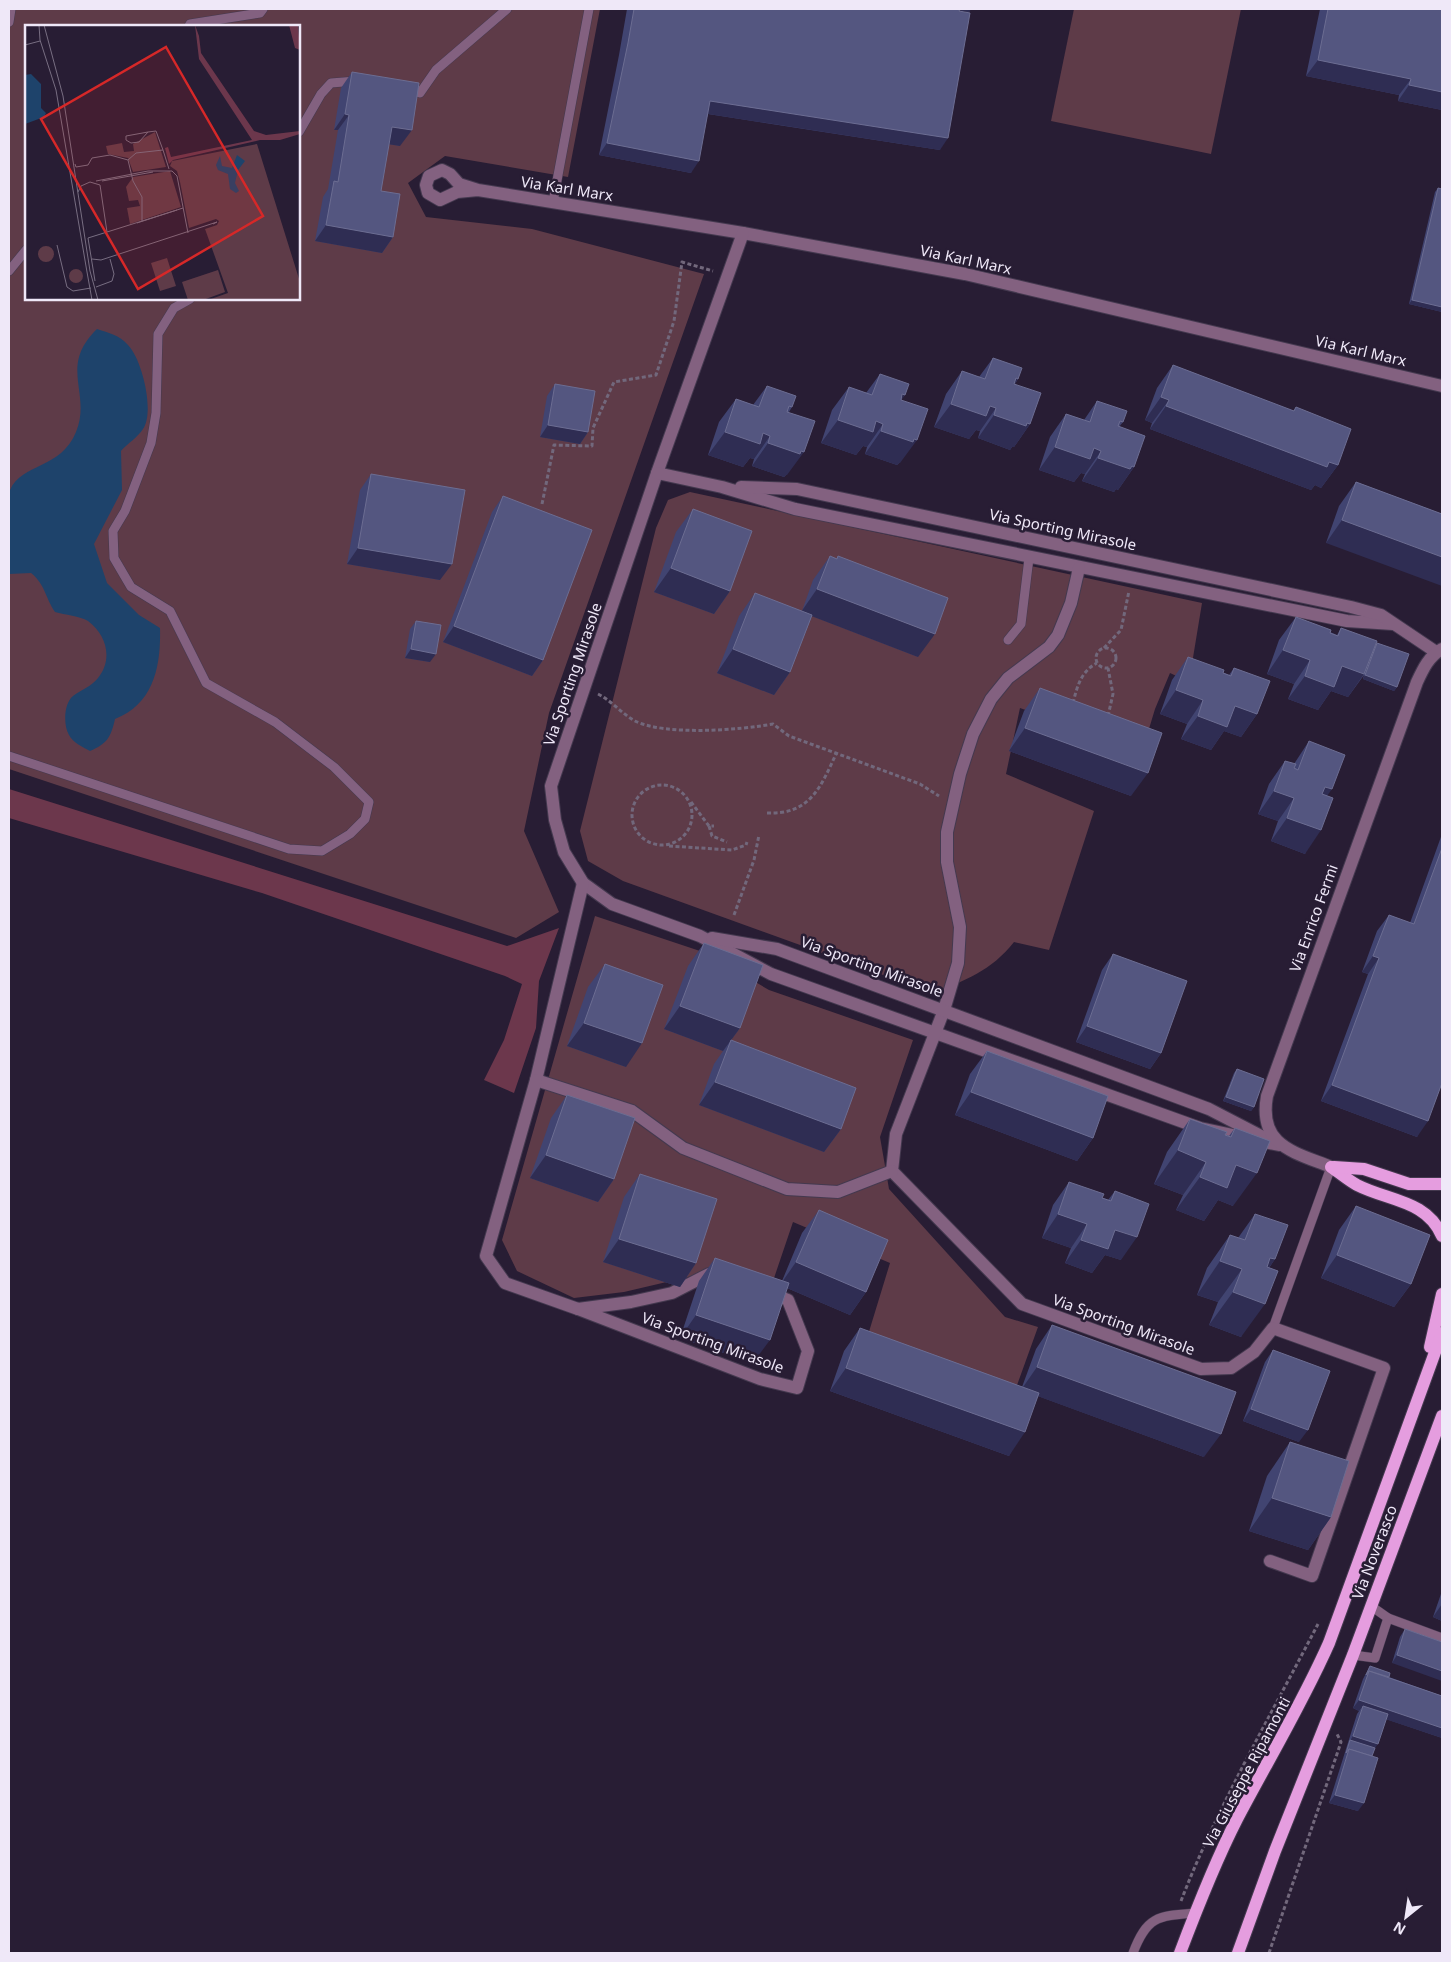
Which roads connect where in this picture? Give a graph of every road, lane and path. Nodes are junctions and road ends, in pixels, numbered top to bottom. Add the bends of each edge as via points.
1 (12, 9) edge
2 (263, 9) edge
3 (507, 9) edge
4 (590, 9) edge
5 (9, 22) edge
6 (190, 25) edge
7 (364, 80) edge
8 (401, 88) edge
9 (300, 130) edge
10 (478, 190) dead end
11 (553, 202) junction
12 (743, 233) junction
13 (25, 251) edge
14 (9, 271) edge
15 (728, 275) junction
16 (188, 300) edge
17 (1442, 386) edge
18 (657, 474) junction
19 (722, 487) junction
20 (542, 504) dead end
21 (1029, 558) junction
22 (1079, 568) junction
23 (1132, 578) junction
24 (1392, 624) junction
25 (1008, 640) dead end
26 (1104, 648) junction
27 (1439, 651) edge
28 (1097, 663) junction
29 (1108, 668) junction
30 (584, 687) junction
31 (1072, 706) edge
32 (1107, 720) edge
33 (838, 752) junction
34 (9, 756) edge
35 (689, 800) junction
36 (954, 803) junction
37 (767, 813) dead end
38 (710, 826) junction
39 (714, 826) dead end
40 (759, 835) dead end
41 (727, 842) dead end
42 (747, 842) dead end
43 (666, 846) junction
44 (583, 883) junction
45 (734, 916) dead end
46 (700, 936) junction
47 (944, 1010) junction
48 (934, 1032) junction
49 (536, 1080) junction
50 (1279, 1145) junction
51 (1331, 1167) junction
52 (892, 1171) junction
53 (1442, 1184) edge
54 (1442, 1236) edge
55 (726, 1278) edge
56 (760, 1288) edge
57 (1442, 1294) edge
58 (578, 1308) junction
59 (1273, 1328) junction
60 (1442, 1333) edge
61 (1418, 1399) junction
62 (1442, 1416) edge
63 (1270, 1561) dead end
64 (1371, 1606) junction
65 (1323, 1615) dead end
66 (1388, 1618) junction
67 (1442, 1638) edge
68 (1353, 1655) junction
69 (1341, 1742) dead end
70 (1185, 1891) dead end
71 (1195, 1913) junction
72 (1133, 1953) edge
73 (1180, 1953) edge
74 (1238, 1953) edge
75 (1269, 1953) edge

1 - 5 lane
2 - 6 lane via 260,13
3 - 8 lane via 436,70 420,93
4 - 11 lane
7 - 9 lane via 331,82
10 - 11 street, Via Karl Marx
11 - 12 street, Via Karl Marx
12 - 15 street, Via Sporting Mirasole
12 - 17 street, Via Karl Marx via 965,274
13 - 14 lane
15 - 18 street, Via Sporting Mirasole
15 - 20 path via 682,262 674,321 656,375 614,382 593,428 592,446 554,445
16 - 34 lane via 174,308 158,334 156,413 151,443 125,511 113,531 114,558 131,587 170,611 206,682 275,722 334,767 369,802 366,819 350,834 322,851 289,849
18 - 19 street, Via Sporting Mirasole
18 - 30 street, Via Sporting Mirasole
19 - 21 street, Via Sporting Mirasole via 795,509
19 - 24 street, Via Sporting Mirasole via 797,489 1351,607 1381,615
21 - 22 street, Via Sporting Mirasole
21 - 25 lane via 1021,624
22 - 23 street, Via Sporting Mirasole
22 - 36 street, Via Sporting Mirasole via 1071,603 1058,634 1049,646 1008,678 990,699 974,734
23 - 24 street, Via Sporting Mirasole via 1347,621
23 - 26 path via 1121,630
24 - 27 street, Via Sporting Mirasole
26 - 28 path via 1096,655
26 - 29 path via 1111,650 1116,658
27 - 50 street, Via Enrico Fermi via 1425,665 1417,682 1267,1096 1264,1113
28 - 29 path
28 - 31 path via 1088,667 1083,675
29 - 32 path via 1113,694
30 - 33 path via 608,699 634,720 660,730 740,730 773,724 789,736
30 - 44 street, Via Sporting Mirasole via 551,786 555,820 564,852
33 - 36 path via 920,784
33 - 37 path via 814,797 784,812
35 - 38 path
35 - 43 path via 693,811 687,834
35 - 43 path via 675,788 658,785 637,797 632,808 636,831 644,840
36 - 47 street, Via Sporting Mirasole via 947,832 947,862 960,927 958,964
38 - 39 path
38 - 41 path via 712,836
40 - 45 path via 754,860
42 - 43 path via 746,846 732,850
44 - 46 street, Via Sporting Mirasole via 612,904
44 - 49 street, Via Sporting Mirasole
46 - 47 street, Via Sporting Mirasole via 778,949
46 - 48 street, Via Sporting Mirasole via 771,974
47 - 48 street, Via Sporting Mirasole
47 - 50 street, Via Sporting Mirasole via 1209,1108
48 - 50 street, Via Sporting Mirasole via 1200,1128
48 - 52 street, Via Sporting Mirasole via 896,1134
49 - 52 street via 632,1111 684,1148 787,1189 838,1192
49 - 58 street, Via Sporting Mirasole via 486,1256 505,1283
50 - 51 street
51 - 53 main road via 1364,1169 1409,1184
51 - 54 main road via 1358,1185 1404,1201 1426,1213
51 - 59 lane
52 - 59 street, Via Sporting Mirasole via 1022,1304 1201,1369 1231,1368 1254,1352
55 - 58 street, Via Sporting Mirasole via 709,1274 672,1292 631,1302
56 - 58 street, Via Sporting Mirasole via 788,1300 808,1351 797,1388 760,1379
57 - 61 main road
59 - 63 street via 1384,1368 1312,1576
60 - 61 main road
61 - 71 main road, Via Giuseppe Ripamonti via 1309,1688 1236,1821
62 - 64 main road, Via Noverasco
64 - 66 lane
64 - 68 main road, Via Noverasco
65 - 70 path via 1232,1790
66 - 67 lane
66 - 68 lane via 1375,1658
68 - 74 main road, Via Noverasco
69 - 75 path
71 - 72 lane via 1153,1919
71 - 73 main road, Via Giuseppe Ripamonti

